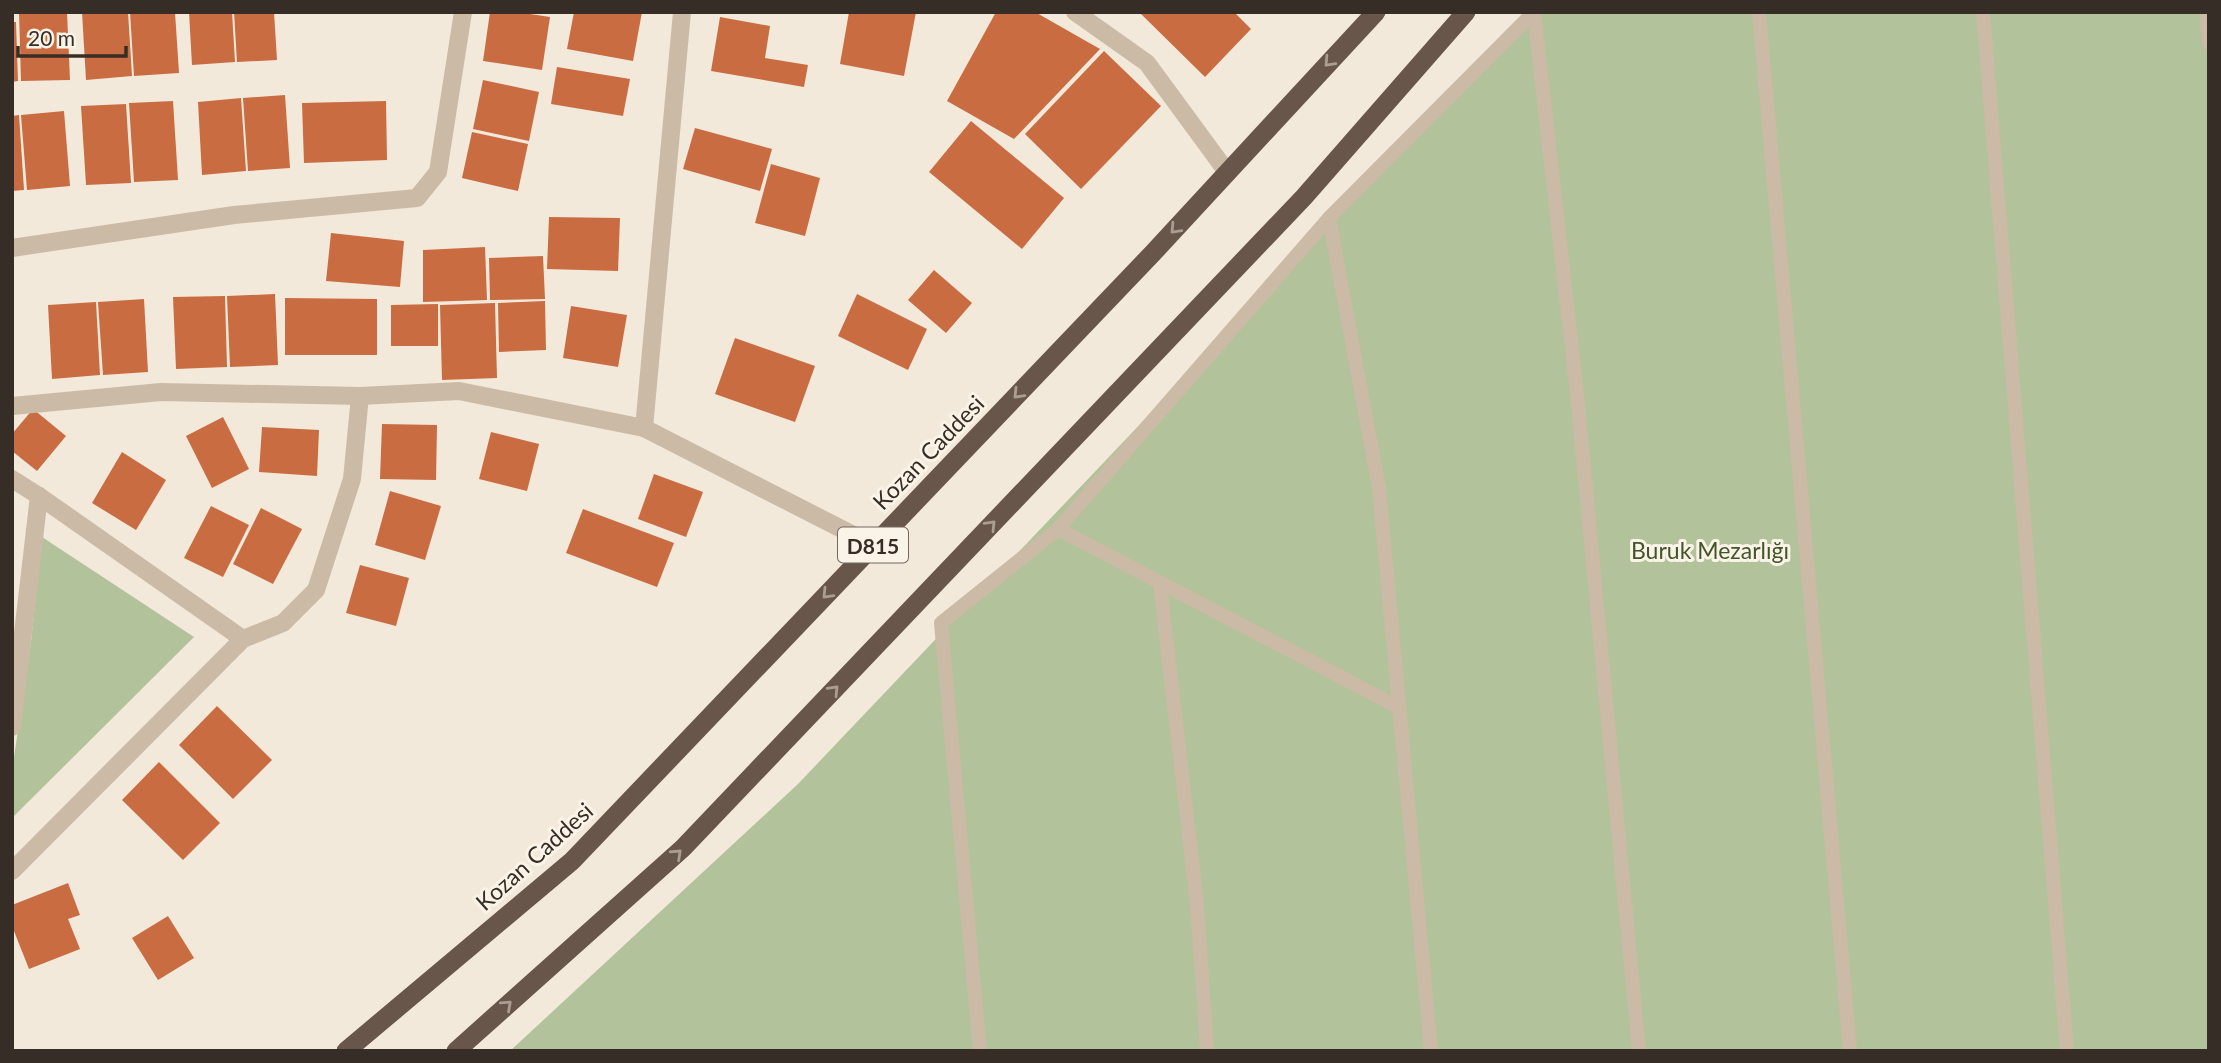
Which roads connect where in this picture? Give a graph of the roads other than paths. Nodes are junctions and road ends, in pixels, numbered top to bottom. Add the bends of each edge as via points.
1 (463, 12) edge
2 (682, 12) edge
3 (1075, 12) edge
4 (1376, 12) edge
5 (1466, 12) edge
6 (1534, 12) edge
7 (1759, 12) edge
8 (1983, 12) edge
9 (2206, 12) edge
10 (2209, 43) edge
11 (1227, 172) junction
12 (1329, 218) junction
13 (12, 248) edge
14 (360, 396) junction
15 (12, 406) edge
16 (645, 428) junction
17 (12, 480) edge
18 (39, 496) junction
19 (1058, 529) junction
20 (873, 545) junction
21 (1160, 584) junction
22 (243, 639) junction
23 (1400, 708) junction
24 (12, 727) edge
25 (12, 871) edge
26 (346, 1051) edge
27 (456, 1051) edge
28 (981, 1051) edge
29 (1208, 1051) edge
30 (1431, 1051) edge
31 (1639, 1051) edge
32 (1850, 1051) edge
33 (2067, 1051) edge

1 - 13 street via 438,172 417,198 234,215
2 - 16 street
3 - 11 street via 1147,63
4 -> 11 highway, Kozan Caddesi / D815
27 -> 5 highway via 683,848 1304,197
6 - 12 lane
6 - 31 lane via 1578,407
7 - 32 lane
8 - 33 lane
9 - 10 lane
11 -> 20 highway, Kozan Caddesi / D815
12 - 19 lane
12 - 23 lane via 1380,488
14 - 15 street via 161,392
14 - 16 street via 459,391
14 - 22 street via 352,479 316,590 284,623
16 - 20 street
17 - 18 street
18 - 22 street
18 - 24 street
19 - 21 lane
19 - 28 lane via 941,623
20 -> 26 highway, Kozan Caddesi / D815 via 572,861
21 - 23 lane
21 - 29 lane via 1197,904
22 - 25 street
23 - 30 lane

